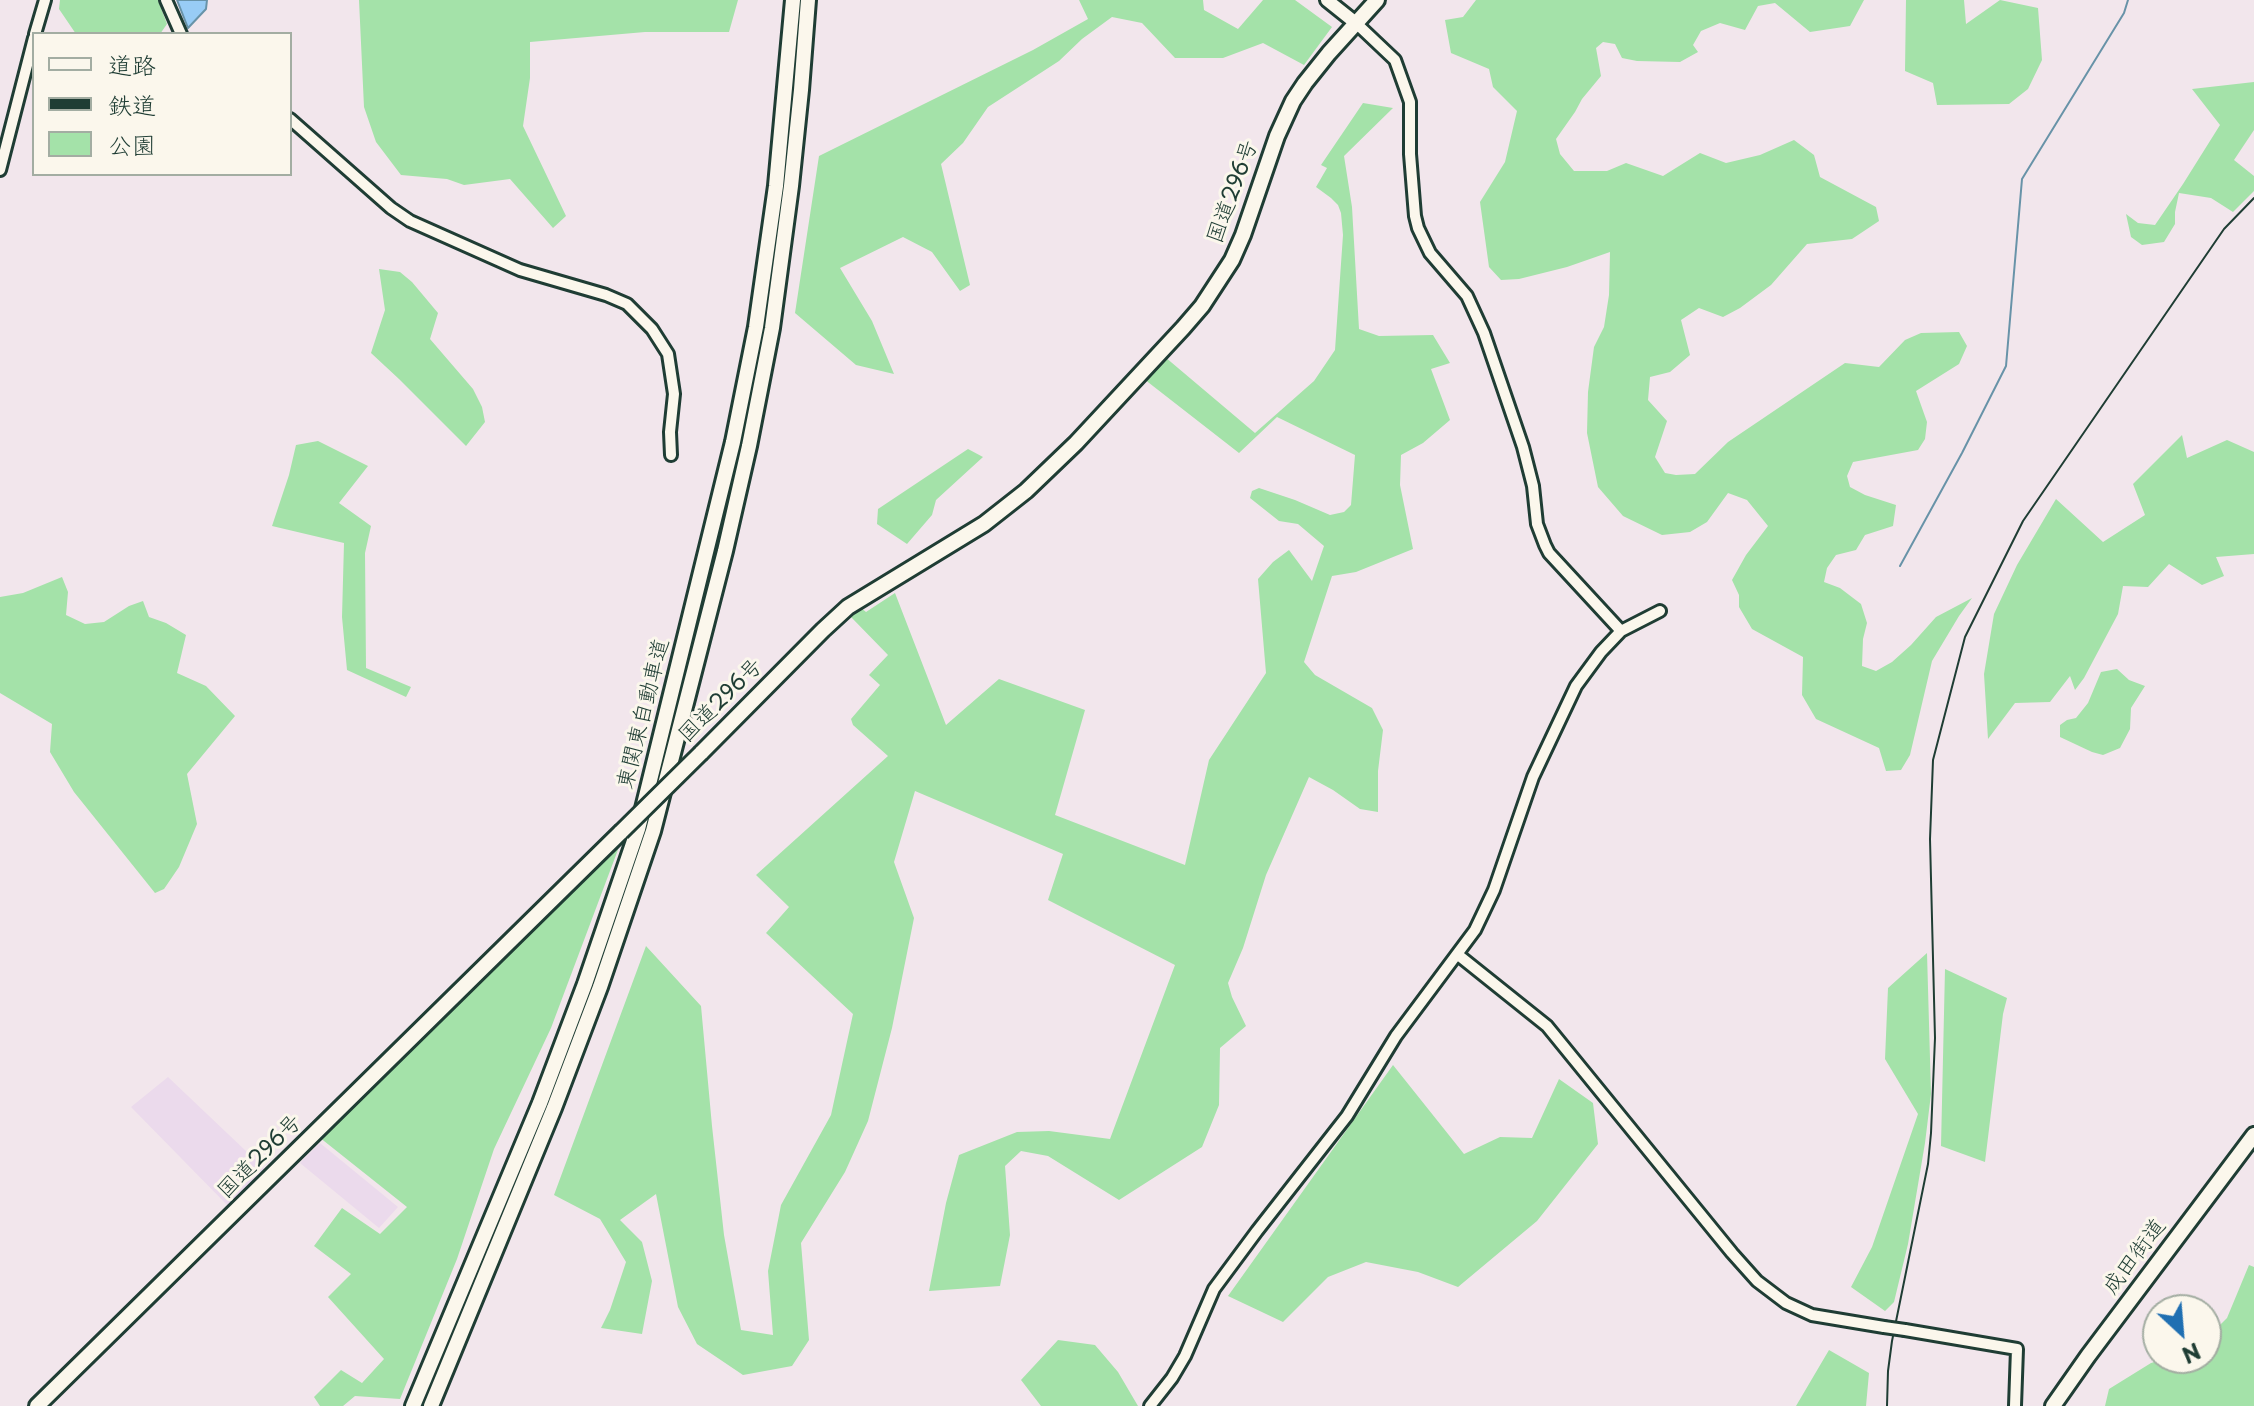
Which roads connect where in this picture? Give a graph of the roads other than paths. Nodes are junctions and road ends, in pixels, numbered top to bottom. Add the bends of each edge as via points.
1 (45, 0) edge
2 (166, 0) edge
3 (786, 0) edge
4 (793, 0) edge
5 (808, 0) edge
6 (1327, 0) edge
7 (1377, 0) edge
8 (1357, 24) junction
9 (35, 32) edge
10 (180, 32) edge
11 (32, 44) edge
12 (785, 90) junction
13 (292, 121) edge
14 (0, 170) edge
15 (671, 455) dead end
16 (1660, 611) dead end
17 (1621, 631) junction
18 (1457, 954) junction
19 (2254, 1135) edge
20 (415, 1402) edge
21 (432, 1402) edge
22 (37, 1406) edge
23 (1150, 1406) edge
24 (2015, 1406) edge
25 (2053, 1406) edge

1 - 9 street
2 - 10 street
3 - 12 highway
4 - 12 highway, 東関東自動車道
5 - 21 highway, 東関東自動車道 via 772,328 725,551 653,831 581,1038
6 - 8 main road
7 - 8 highway, 国道296号
8 - 17 street via 1395,60 1410,102 1418,228 1430,253 1467,296 1484,333 1523,447 1545,545
8 - 22 highway, 国道296号, bridge via 1293,101 1243,235 1208,297 1076,443 984,524 848,607 823,630
11 - 14 street
12 - 20 highway, 東関東自動車道 via 756,327 638,829 540,1103
13 - 15 street via 410,221 520,270 627,304 668,354 674,394
16 - 17 street
17 - 18 street via 1567,704 1533,777 1487,906
18 - 23 street via 1396,1036 1347,1116 1214,1289 1185,1356
18 - 24 street, bridge via 1547,1026 1757,1281 1812,1315 2017,1349
19 - 25 highway, 成田街道

